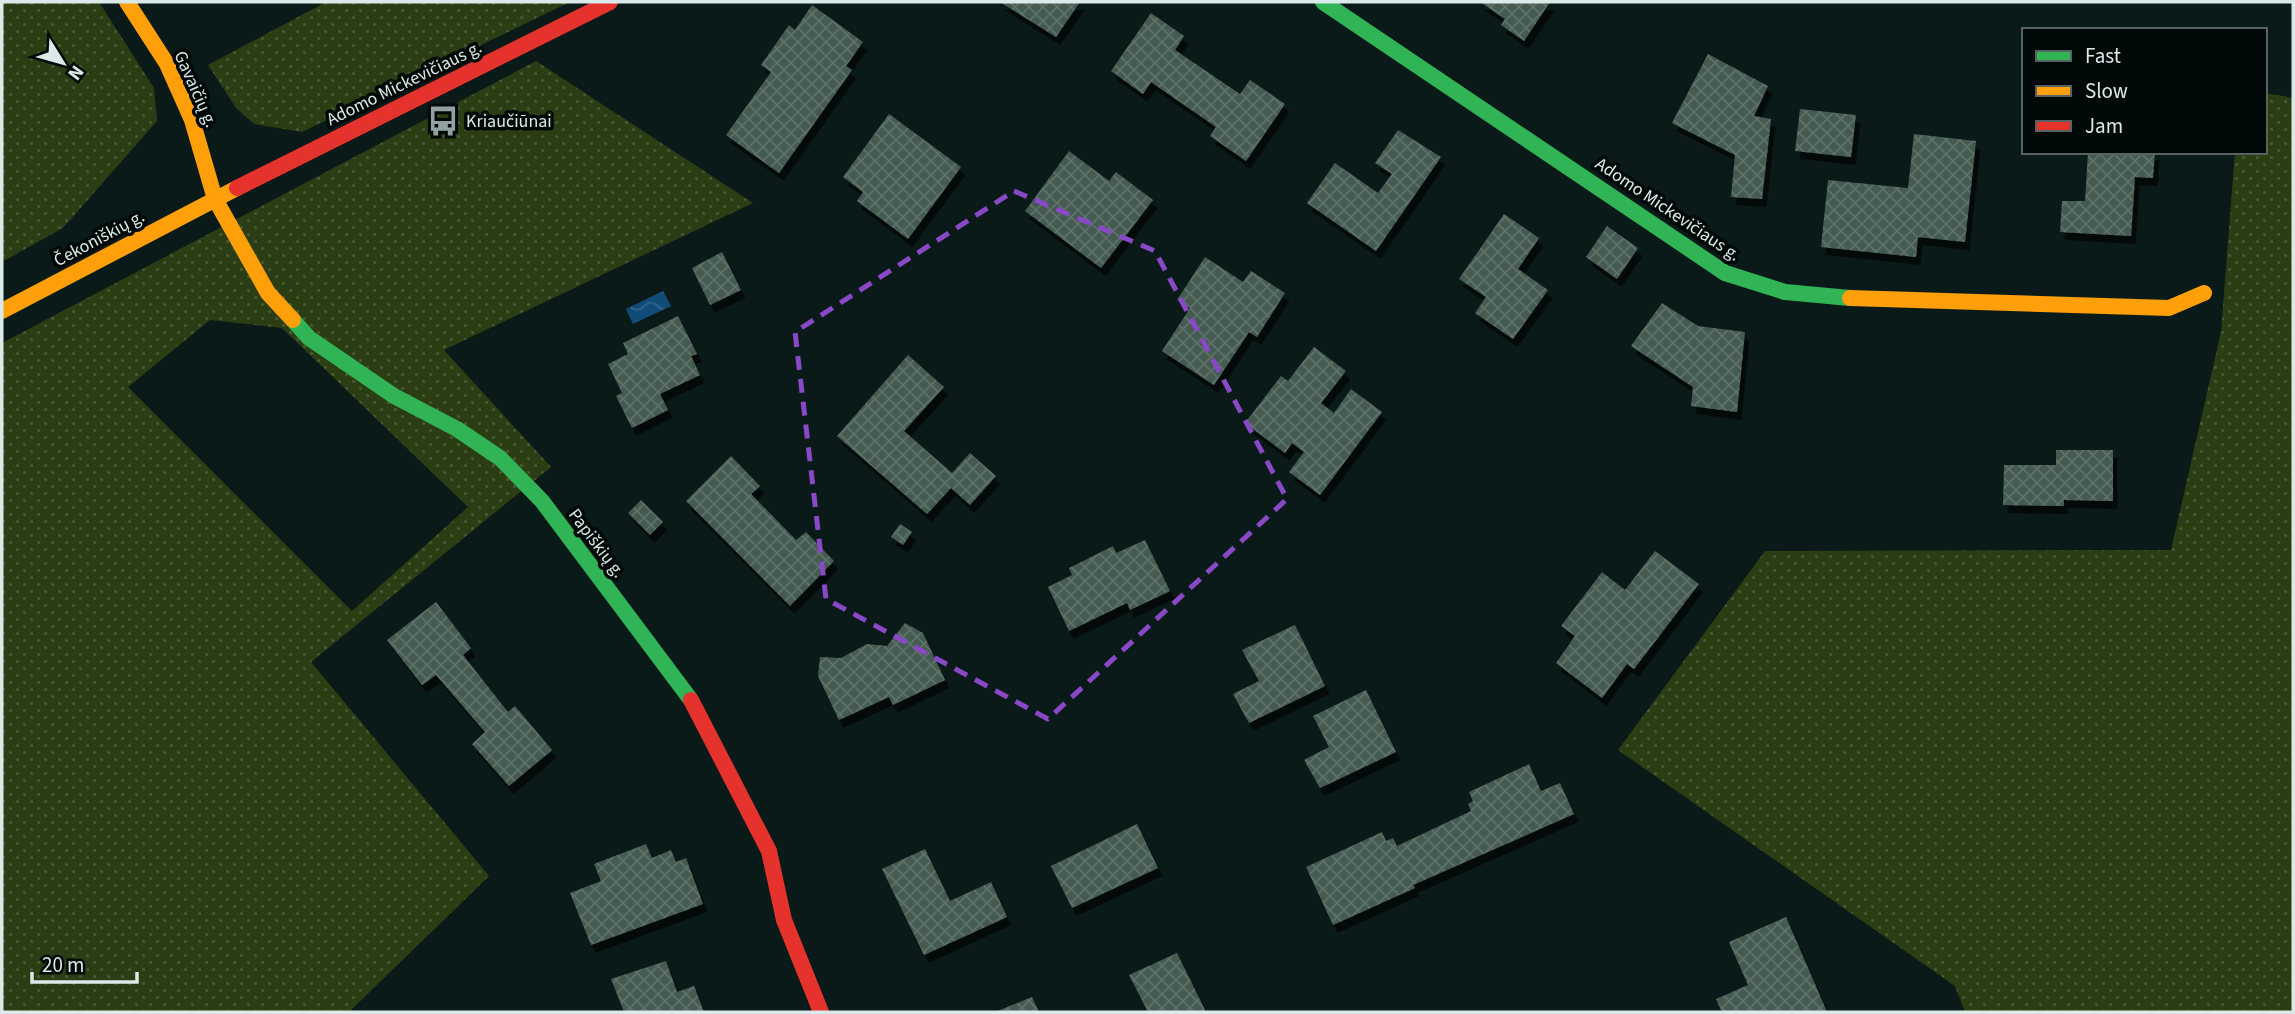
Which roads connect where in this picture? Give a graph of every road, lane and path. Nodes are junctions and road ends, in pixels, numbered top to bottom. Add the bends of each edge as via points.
1 (127, 2) edge
2 (610, 2) edge
3 (1323, 2) edge
4 (215, 199) junction
5 (2204, 293) dead end
6 (2, 311) edge
7 (821, 1012) edge

1 - 4 street, Gavaičių g. via 167,64 192,120
2 - 4 street, Adomo Mickevičiaus g.
3 - 5 street, Adomo Mickevičiaus g. via 1725,272 1758,287 1823,298 2169,308
4 - 6 street, Čekoniškių g.
4 - 7 street, Papiškių g. via 268,293 309,338 394,396 500,458 542,501 693,703 769,851 784,920

